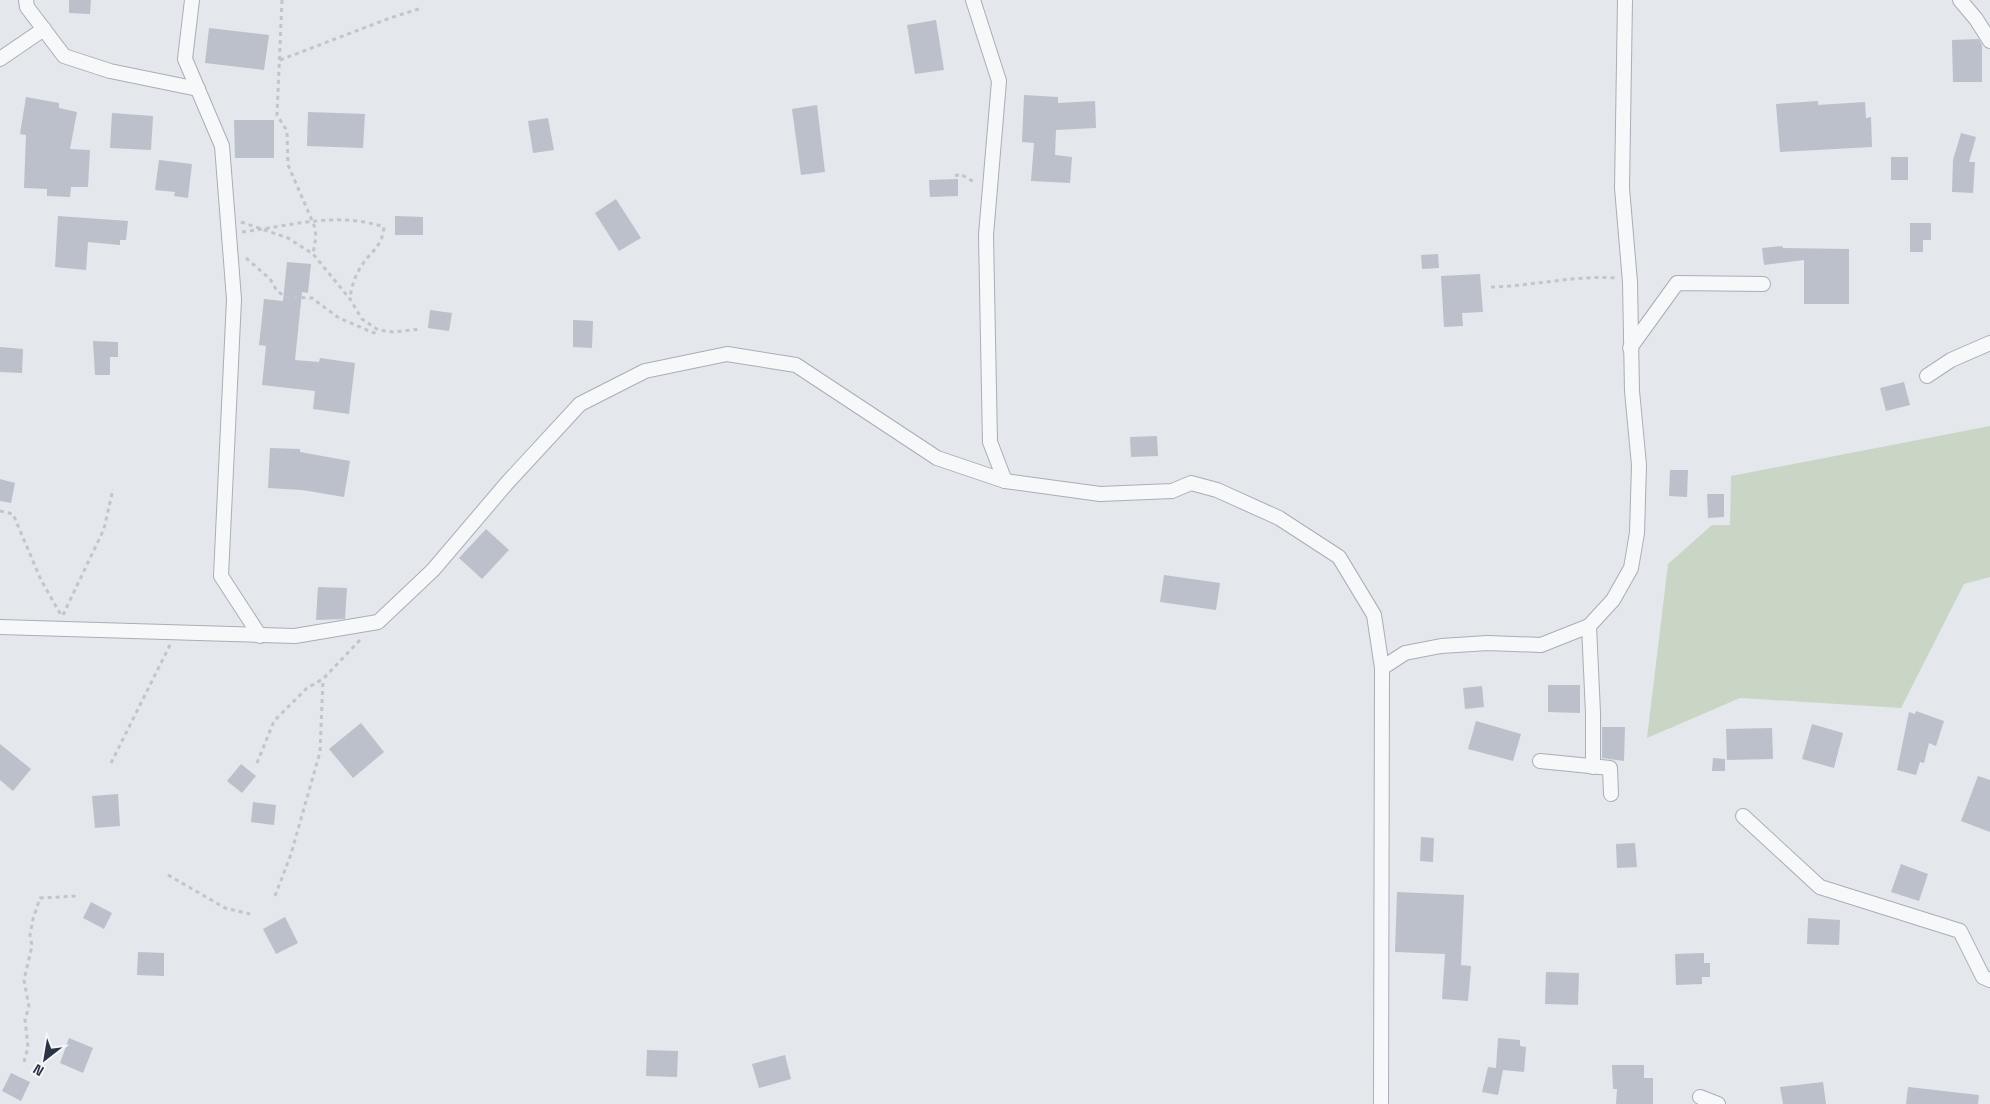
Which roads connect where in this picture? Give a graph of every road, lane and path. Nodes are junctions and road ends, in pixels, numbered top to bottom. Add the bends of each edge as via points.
1 (26, 0) edge
2 (192, 0) edge
3 (282, 0) edge
4 (973, 0) edge
5 (1624, 0) edge
6 (1960, 0) edge
7 (422, 8) dead end
8 (44, 29) junction
9 (1990, 41) edge
10 (0, 59) edge
11 (280, 60) junction
12 (198, 89) junction
13 (955, 176) dead end
14 (990, 190) junction
15 (312, 220) junction
16 (229, 226) junction
17 (259, 230) junction
18 (230, 249) junction
19 (313, 254) junction
20 (1630, 279) junction
21 (1763, 284) dead end
22 (1491, 287) dead end
23 (350, 299) junction
24 (421, 329) dead end
25 (378, 330) junction
26 (1990, 343) edge
27 (1630, 348) junction
28 (1927, 376) dead end
29 (1005, 481) junction
30 (113, 489) dead end
31 (0, 511) edge
32 (378, 622) junction
33 (62, 623) junction
34 (1589, 626) junction
35 (0, 627) edge
36 (178, 631) junction
37 (260, 636) junction
38 (1382, 668) junction
39 (323, 679) junction
40 (1540, 761) dead end
41 (111, 763) dead end
42 (257, 764) dead end
43 (1593, 767) junction
44 (1611, 794) dead end
45 (1743, 816) dead end
46 (168, 876) dead end
47 (78, 896) dead end
48 (275, 896) dead end
49 (250, 914) dead end
50 (1990, 980) edge
51 (24, 1062) dead end
52 (1700, 1097) dead end
53 (1381, 1104) edge
54 (1718, 1104) edge

1 - 8 street via 27,7
2 - 12 street via 185,58
3 - 11 path
4 - 14 street via 999,81
5 - 20 street via 1622,188
6 - 9 street
7 - 11 path
8 - 10 street
8 - 12 street via 64,56 110,71
11 - 15 path via 276,115 287,131 288,165
12 - 16 street via 222,146
13 - 14 path via 960,174
14 - 29 street via 986,235 990,442
15 - 17 path
15 - 19 path via 316,236
15 - 23 path via 371,223 384,227 383,239 362,265 351,288
16 - 17 path
16 - 17 path via 238,220
16 - 18 street
17 - 19 path via 288,238
18 - 25 path via 254,264 286,297 312,298 339,318 374,333
18 - 37 street via 234,300 220,576
19 - 23 path
20 - 22 path via 1593,276 1529,286
20 - 27 street
21 - 27 street via 1677,283
23 - 25 path via 362,319
24 - 25 path
26 - 28 street via 1951,360
27 - 34 street via 1639,465 1637,533 1631,568 1613,600
29 - 32 street via 937,458 796,365 727,354 646,371 580,404 433,570
29 - 38 street via 1100,494 1172,491 1191,483 1217,490 1279,518 1339,556 1374,615
30 - 33 path via 104,529
31 - 33 path via 13,514
32 - 37 street via 295,636
32 - 39 path
33 - 35 street
33 - 36 street
34 - 38 street via 1541,646 1479,644 1441,646 1405,653
34 - 43 street
36 - 37 street
36 - 41 path
38 - 53 street
39 - 42 path via 307,688 274,721
39 - 48 path via 320,752 291,854
40 - 43 street
43 - 44 street via 1610,768
45 - 50 street via 1820,887 1960,931 1983,977
46 - 49 path via 225,908
47 - 51 path via 40,898 33,919 32,946 24,980 29,1007 25,1019 28,1046
52 - 54 street

